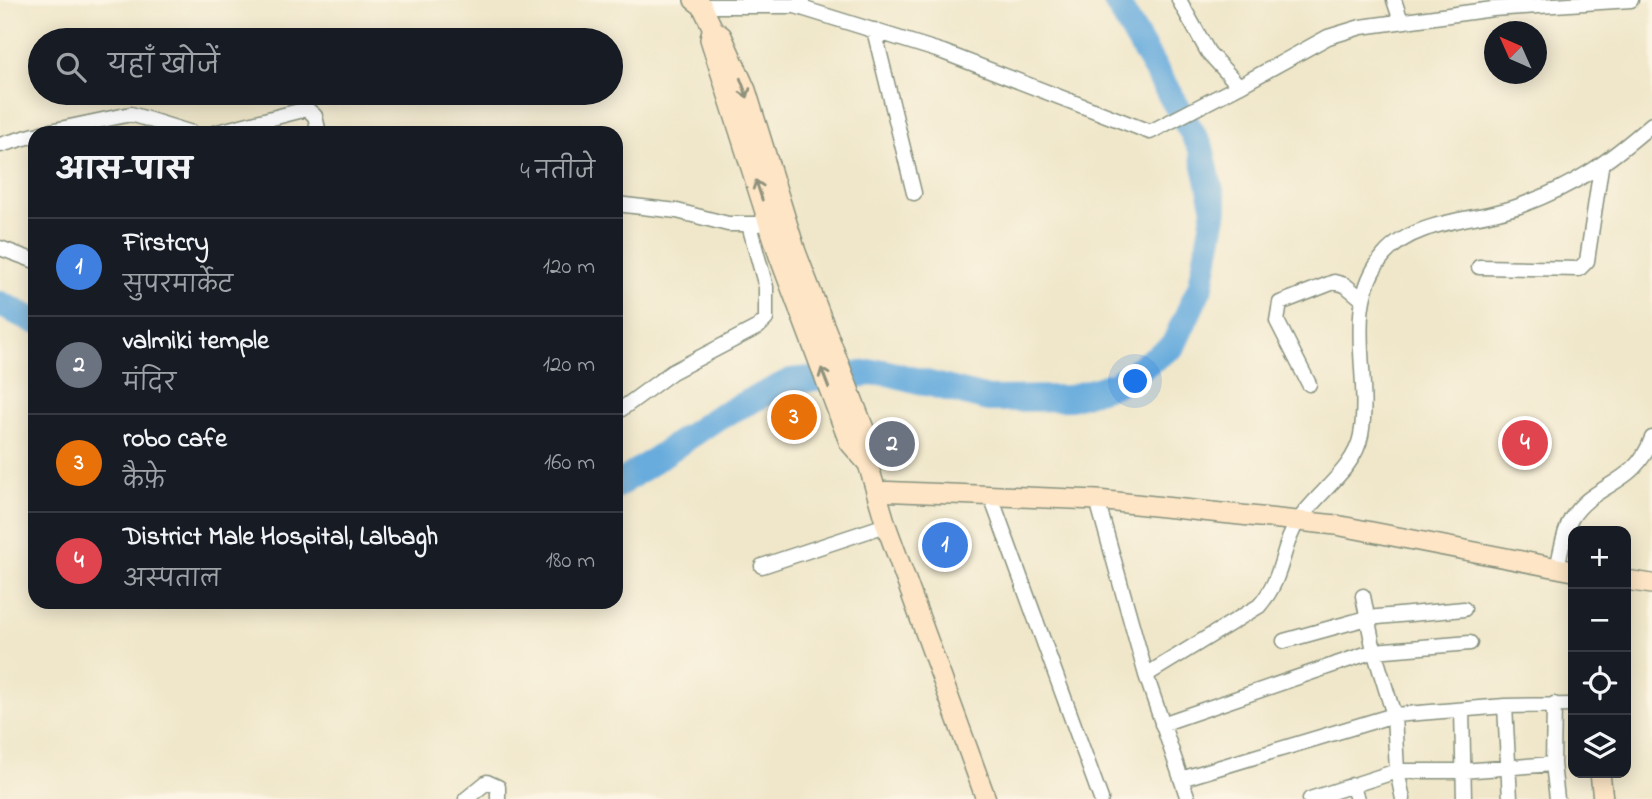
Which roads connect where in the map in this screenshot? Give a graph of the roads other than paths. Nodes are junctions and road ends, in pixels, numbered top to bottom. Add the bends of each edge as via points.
1 (1179, 0) edge
2 (1394, 0) edge
3 (1631, 0) edge
4 (732, 2) edge
5 (698, 3) edge
6 (801, 3) edge
7 (1552, 3) edge
8 (1401, 22) junction
9 (713, 29) junction
10 (874, 30) junction
11 (1239, 86) junction
12 (1652, 124) edge
13 (74, 126) edge
14 (170, 126) edge
15 (241, 126) edge
16 (318, 126) edge
17 (28, 137) edge
18 (0, 145) edge
19 (1601, 167) junction
20 (914, 192) dead end
21 (623, 205) edge
22 (770, 222) junction
23 (749, 225) junction
24 (0, 248) edge
25 (787, 254) junction
26 (28, 258) edge
27 (1479, 267) dead end
28 (1362, 299) junction
29 (1309, 384) dead end
30 (623, 409) edge
31 (1652, 439) edge
32 (876, 491) junction
33 (990, 497) junction
34 (1097, 500) junction
35 (1297, 522) junction
36 (886, 524) junction
37 (762, 566) dead end
38 (1565, 569) edge
39 (1631, 581) edge
40 (1652, 584) edge
41 (1363, 596) dead end
42 (1464, 608) dead end
43 (1367, 618) junction
44 (1284, 641) dead end
45 (1469, 643) dead end
46 (1374, 651) junction
47 (1146, 676) junction
48 (1554, 704) junction
49 (1568, 705) edge
50 (1505, 706) junction
51 (1462, 710) junction
52 (1394, 715) junction
53 (1162, 724) junction
54 (1553, 764) junction
55 (1507, 768) junction
56 (1397, 771) junction
57 (1462, 771) junction
58 (1601, 778) edge
59 (1181, 779) junction
60 (1354, 792) edge
61 (466, 799) edge
62 (498, 799) edge
63 (986, 799) edge
64 (1101, 799) edge
65 (1188, 799) edge
66 (1312, 799) edge
67 (1403, 799) edge
68 (1464, 799) edge
69 (1510, 799) edge
70 (1558, 799) edge
71 (1603, 799) edge

1 - 11 street via 1208,52
2 - 8 street
3 - 7 street
4 - 5 street
4 - 6 street
5 - 9 street
6 - 10 street
7 - 8 street
8 - 11 street via 1328,37
22 -> 9 street via 710,39
9 -> 25 street via 722,36 746,90
10 - 11 street via 1150,132
10 - 20 street
12 - 19 street
13 - 14 street via 131,114
15 - 16 street via 307,109
17 - 18 street
19 - 27 street via 1583,266
19 - 28 street via 1582,180 1519,206 1422,232 1396,244 1376,265
21 - 23 street
22 - 23 street
22 - 25 street
23 - 30 street via 768,300 766,319 672,372
24 - 26 street
25 - 32 street
28 - 29 street via 1334,282 1280,303 1277,321
28 - 35 street via 1361,439 1350,461
31 - 38 street via 1623,480 1591,497 1571,519
32 - 33 street
32 - 36 street
33 - 34 street
33 - 64 street
34 - 35 street
34 - 47 street
35 - 38 street via 1336,525
35 - 47 street via 1273,591 1259,606
36 - 37 street
36 - 63 street
39 - 40 street
41 - 43 street
42 - 43 street
43 - 44 street
43 - 46 street
45 - 46 street
46 - 52 street
46 - 53 street
47 - 53 street
48 - 49 street
48 - 50 street
48 - 54 street
50 - 51 street
50 - 55 street
51 - 52 street
51 - 57 street
52 - 56 street
52 - 59 street
53 - 59 street
54 - 55 street
54 - 70 street
55 - 57 street
55 - 69 street
56 - 57 street
56 - 60 street
56 - 67 street
57 - 68 street
58 - 71 street
59 - 65 street
60 - 66 street
61 - 62 street via 487,782 498,787

